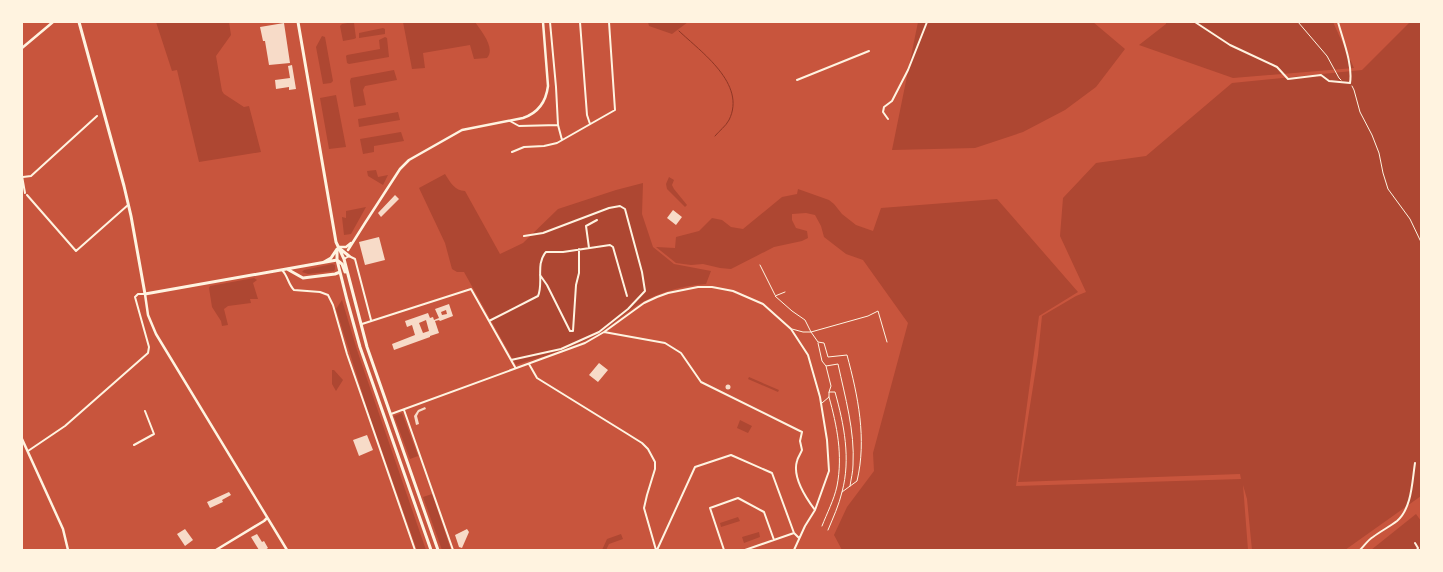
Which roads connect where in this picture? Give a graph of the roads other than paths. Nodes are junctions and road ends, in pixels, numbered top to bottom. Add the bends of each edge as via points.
1 (53, 22) edge
2 (79, 22) edge
3 (298, 22) edge
4 (542, 22) edge
5 (550, 22) edge
6 (580, 22) edge
7 (608, 22) edge
8 (927, 22) edge
9 (1195, 22) edge
10 (1338, 22) edge
11 (22, 48) edge
12 (869, 51) dead end
13 (797, 80) dead end
14 (97, 116) dead end
15 (888, 119) dead end
16 (510, 121) junction
17 (558, 124) junction
18 (590, 124) junction
19 (562, 140) junction
20 (512, 152) dead end
21 (23, 177) edge
22 (23, 181) edge
23 (128, 205) junction
24 (597, 220) dead end
25 (524, 236) dead end
26 (355, 239) junction
27 (337, 247) junction
28 (589, 248) junction
29 (579, 249) junction
30 (348, 254) junction
31 (344, 259) junction
32 (337, 260) junction
33 (321, 264) junction
34 (342, 264) junction
35 (760, 264) dead end
36 (287, 269) junction
37 (282, 270) junction
38 (301, 270) junction
39 (340, 272) junction
40 (539, 274) junction
41 (303, 278) junction
42 (348, 279) junction
43 (786, 292) dead end
44 (145, 294) junction
45 (627, 296) dead end
46 (775, 296) junction
47 (371, 320) junction
48 (489, 321) junction
49 (360, 324) junction
50 (791, 329) junction
51 (604, 332) junction
52 (811, 332) junction
53 (818, 342) junction
54 (888, 342) dead end
55 (511, 360) junction
56 (529, 364) junction
57 (826, 366) junction
58 (515, 367) junction
59 (829, 392) junction
60 (829, 397) junction
61 (821, 404) junction
62 (404, 410) junction
63 (146, 411) dead end
64 (390, 414) junction
65 (22, 439) edge
66 (134, 444) dead end
67 (28, 452) junction
68 (1414, 463) dead end
69 (850, 486) junction
70 (842, 492) junction
71 (815, 510) junction
72 (267, 518) junction
73 (822, 526) dead end
74 (828, 530) dead end
75 (794, 533) junction
76 (799, 538) junction
77 (774, 540) junction
78 (1416, 543) dead end
79 (68, 550) edge
80 (216, 550) edge
81 (287, 550) edge
82 (415, 550) edge
83 (431, 550) edge
84 (438, 550) edge
85 (453, 550) edge
86 (656, 550) edge
87 (724, 550) edge
88 (745, 550) edge
89 (794, 550) edge
90 (1360, 550) edge
91 (1417, 550) edge

1 - 11 main road
2 - 23 main road
3 - 27 main road
4 - 16 main road via 548,86 545,98 533,114
5 - 17 street
6 - 18 street
7 - 18 street via 615,110
8 - 15 street via 908,70 892,101 884,107 883,112
9 - 10 street via 1230,45 1277,67 1288,79 1321,76 1329,81 1350,83 1344,38
12 - 13 street
14 - 21 street via 31,176
16 - 17 street via 519,126
16 - 26 main road via 462,130 409,160 400,169
17 - 19 street
18 - 19 street
19 - 20 street via 552,145 524,147
21 - 22 street
22 - 23 street via 26,194 76,251
23 - 44 main road
24 - 28 street via 586,226
25 - 55 street via 543,233 620,206 624,209 645,291 628,309 599,332 561,349
26 - 27 main road via 346,247
26 - 30 main road
27 - 30 main road
27 - 31 main road
27 - 32 main road
27 - 33 main road via 330,258
28 - 29 street
28 - 45 street via 612,246
29 - 40 street via 546,252
29 - 40 street via 573,331 570,330
30 - 31 main road
30 - 47 street via 355,259
31 - 34 main road
31 - 42 main road
32 - 33 main road
32 - 34 main road
32 - 39 main road
33 - 38 main road
34 - 39 main road
34 - 42 main road
35 - 46 lane
36 - 37 main road
36 - 38 main road
36 - 41 main road
37 - 44 main road
37 - 82 street via 294,290 328,295
38 - 41 main road
39 - 41 main road
39 - 83 main road via 360,347
40 - 48 street via 540,291 536,298
42 - 49 main road
43 - 46 lane
44 - 67 street via 138,294 135,297 149,347 148,353 65,426
44 - 72 main road via 148,315 156,334
46 - 52 lane via 805,320
47 - 48 street via 471,288
47 - 49 street
48 - 55 street
49 - 64 main road
50 - 51 street via 763,304 733,291 698,287 668,293 644,303
50 - 52 lane
50 - 61 street via 808,354
51 - 56 street via 585,343
51 - 71 street via 665,343 681,353 701,382 802,432 802,450 796,462 796,473 802,492
52 - 53 lane
52 - 54 lane via 878,311
53 - 57 lane via 822,361
53 - 69 lane via 824,343 828,357 847,355 854,383 861,424 861,452 857,481
55 - 58 street
56 - 58 street
56 - 86 street via 537,378 648,449 655,462 655,469 644,508
57 - 59 lane via 831,386
57 - 69 lane via 838,364 848,411 853,444
58 - 62 street
59 - 60 lane
59 - 70 lane via 835,392 845,431 846,464
60 - 61 lane
60 - 73 lane via 840,449 840,466 837,486
61 - 71 street via 829,472
62 - 64 street
62 - 85 street
63 - 66 street via 154,434
64 - 84 main road
65 - 67 main road
67 - 79 main road via 63,529
68 - 90 street via 1412,487 1406,507 1398,520 1373,537
69 - 70 lane
70 - 74 lane
71 - 76 street
72 - 80 main road
72 - 81 main road
75 - 76 street
75 - 77 street
75 - 86 street via 772,473 731,455 695,467
76 - 89 street
77 - 87 street via 764,512 738,498 710,508
77 - 88 street
78 - 91 street

